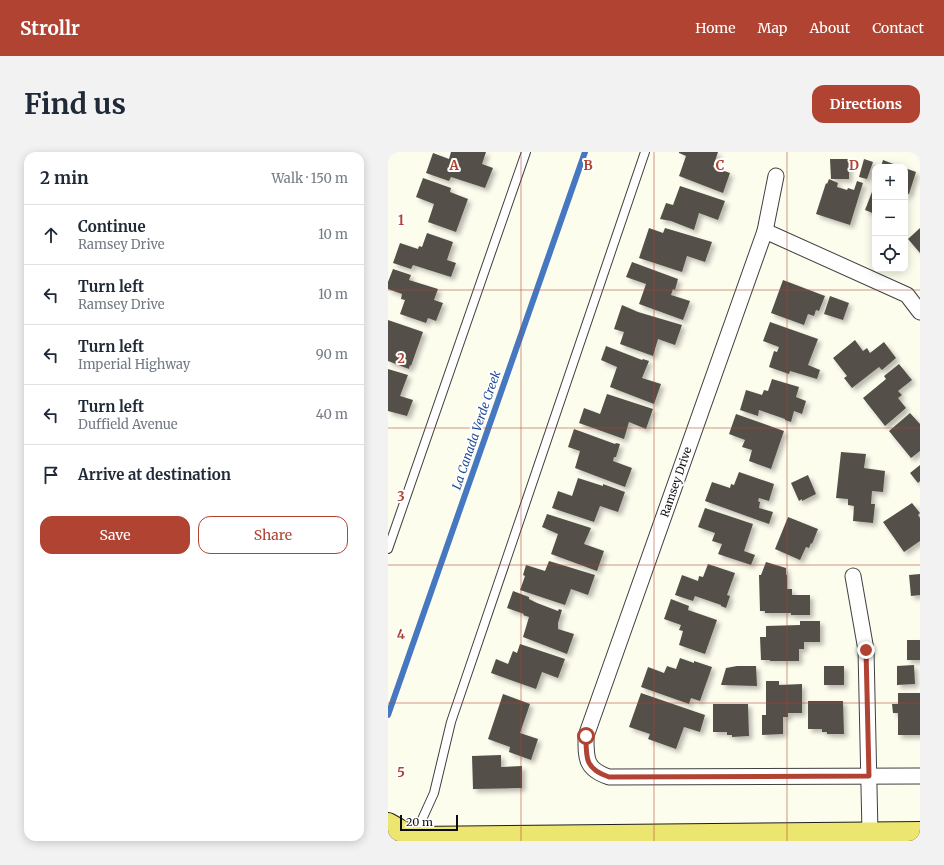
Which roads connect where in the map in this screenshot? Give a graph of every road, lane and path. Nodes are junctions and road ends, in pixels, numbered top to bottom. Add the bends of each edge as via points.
1 (526, 152) edge
2 (645, 152) edge
3 (776, 176) dead end
4 (765, 231) junction
5 (920, 312) edge
6 (388, 549) edge
7 (853, 576) dead end
8 (869, 776) junction
9 (920, 776) edge
10 (920, 833) edge
11 (403, 834) edge
12 (871, 837) edge

1 - 6 lane
2 - 11 lane via 451,722 434,793
3 - 4 street, Ramsey Drive
4 - 5 street via 907,295
4 - 8 street, Ramsey Drive via 586,736 586,755 588,762 598,773 609,777
7 - 8 street via 866,650
8 - 9 street
8 - 12 street
10 - 12 main road
11 - 12 main road

